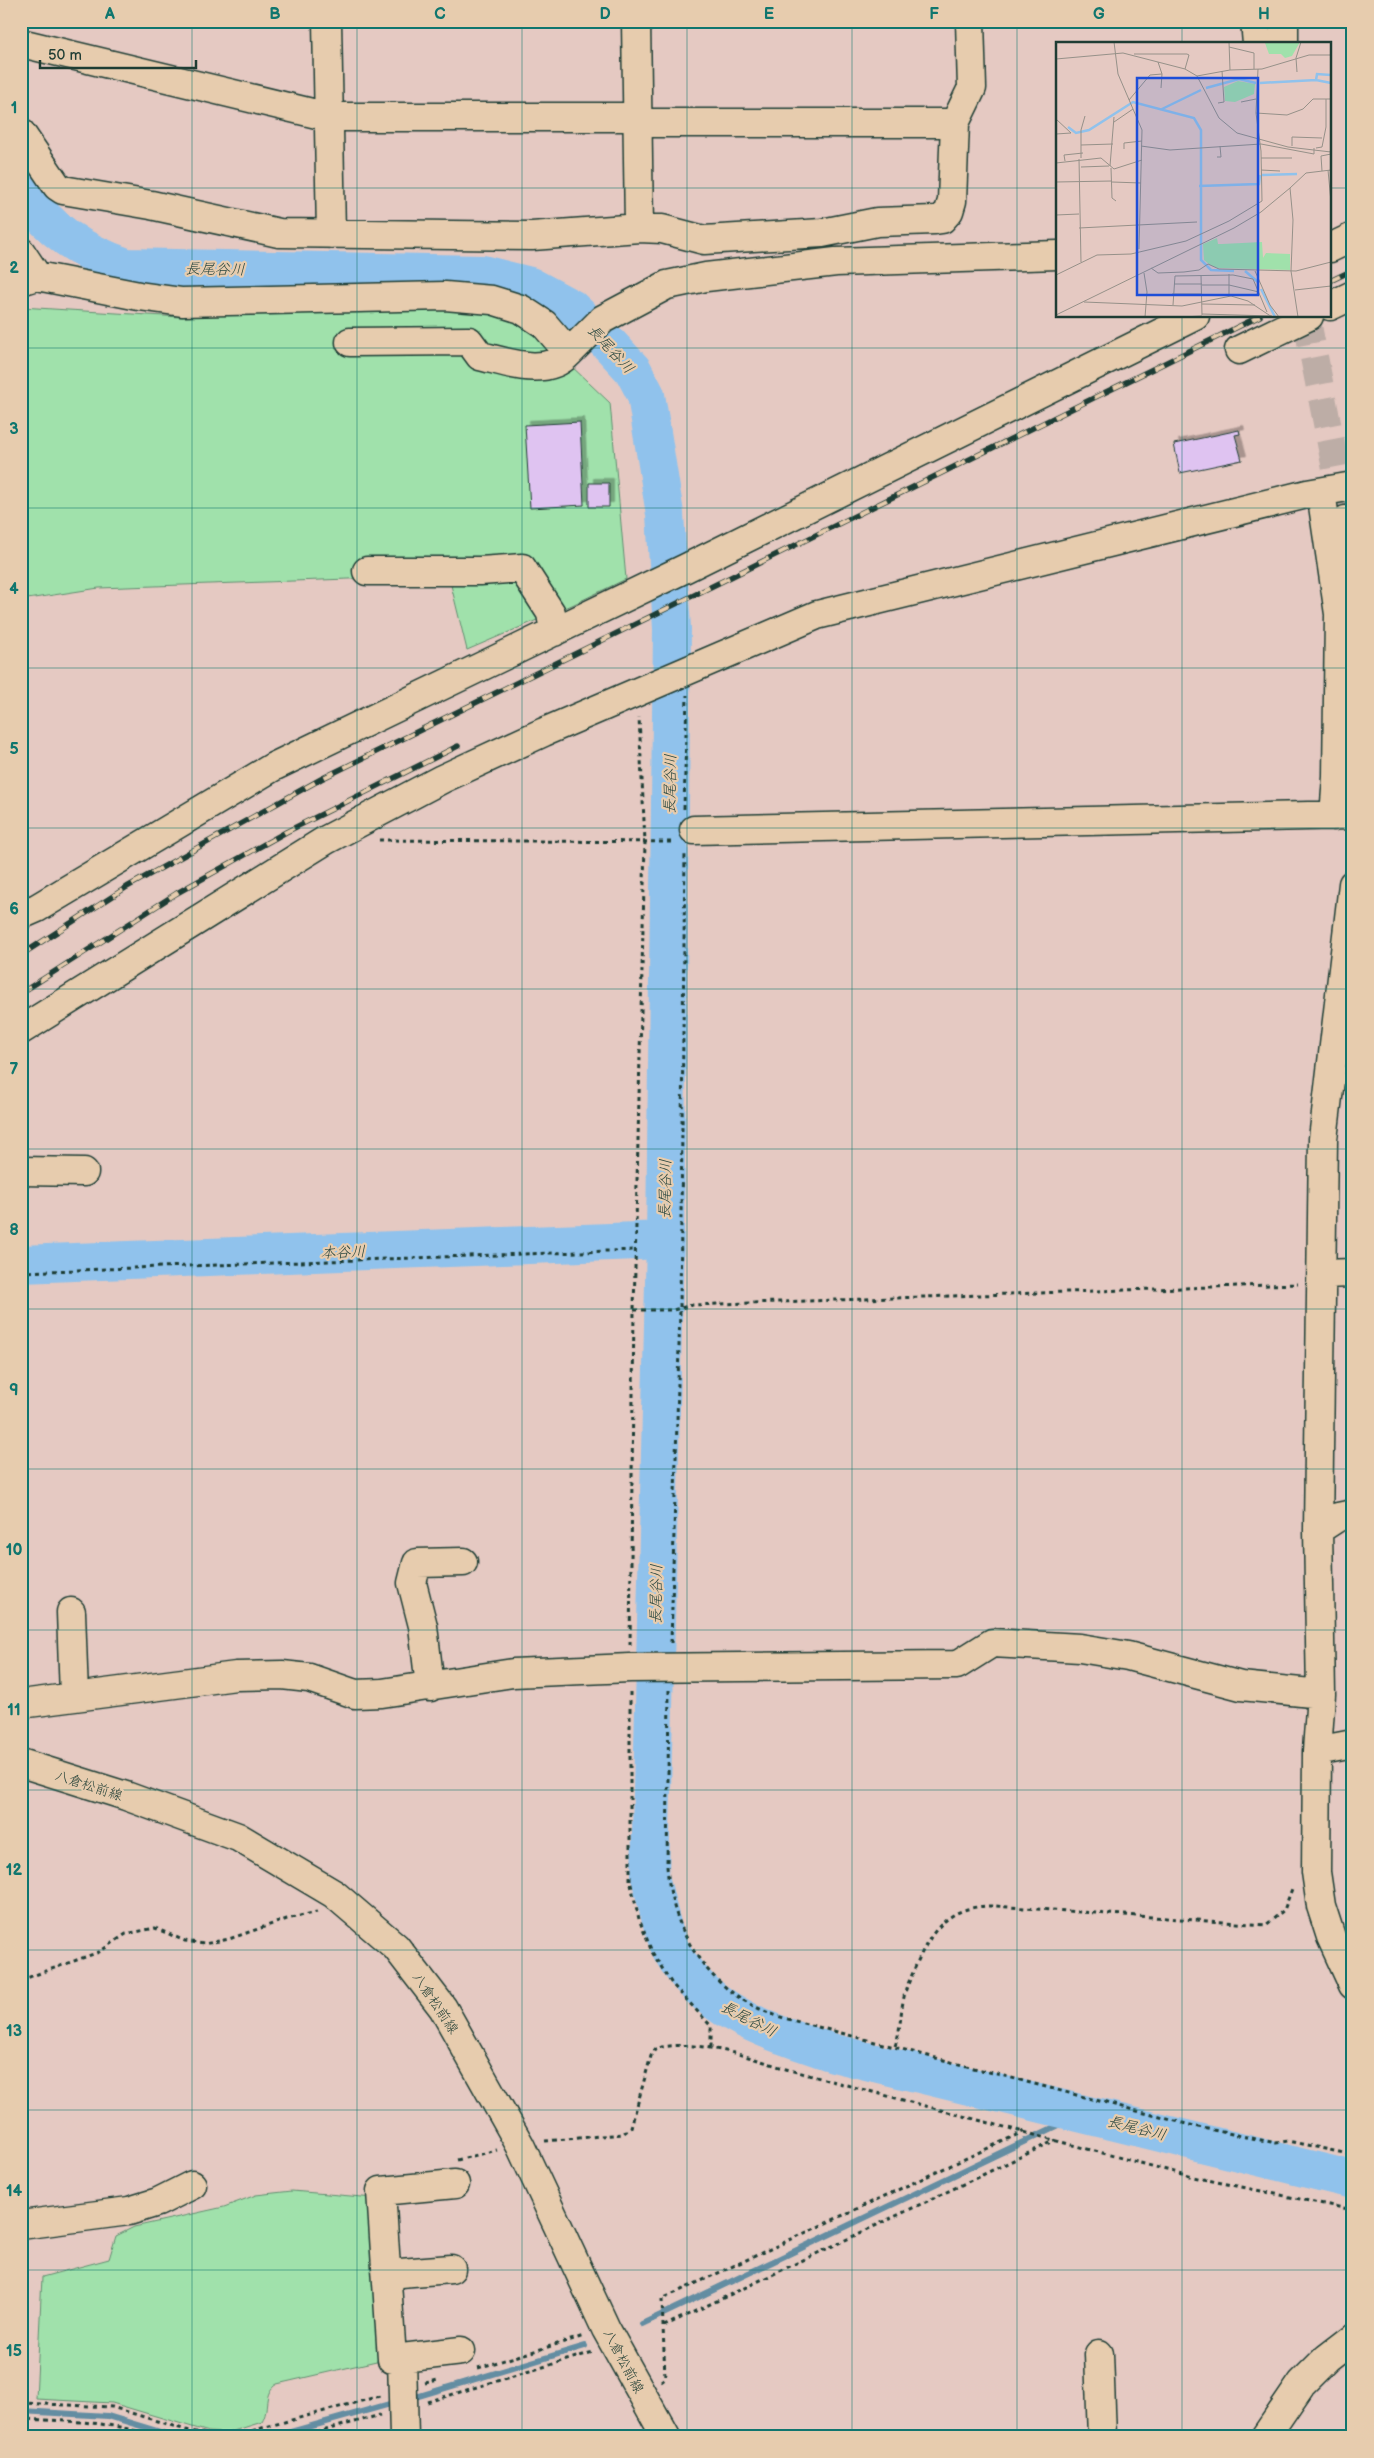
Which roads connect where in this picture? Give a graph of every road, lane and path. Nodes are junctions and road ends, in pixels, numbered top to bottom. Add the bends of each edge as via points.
1 (327, 21) edge
2 (636, 21) edge
3 (970, 21) edge
4 (1240, 21) edge
5 (1255, 21) edge
6 (1284, 21) edge
7 (1239, 42) edge
8 (1256, 42) edge
9 (1284, 42) edge
10 (21, 43) edge
11 (329, 117) junction
12 (638, 120) junction
13 (955, 123) junction
14 (21, 133) edge
15 (639, 228) junction
16 (331, 234) junction
17 (1353, 237) edge
18 (1332, 247) edge
19 (21, 252) edge
20 (1056, 255) edge
21 (29, 278) edge
22 (1353, 295) edge
23 (1332, 305) edge
24 (1191, 318) edge
25 (1305, 318) edge
26 (350, 342) dead end
27 (572, 350) junction
28 (1239, 350) dead end
29 (1353, 486) edge
30 (1321, 492) junction
31 (1346, 520) tunnel mouth
32 (367, 571) dead end
33 (1353, 576) edge
34 (554, 632) junction
35 (685, 671) junction
36 (639, 691) junction
37 (1344, 816) edge
38 (686, 833) junction
39 (376, 840) dead end
40 (648, 842) junction
41 (1353, 884) edge
42 (21, 916) edge
43 (21, 1030) edge
44 (21, 1171) edge
45 (84, 1172) dead end
46 (636, 1250) junction
47 (21, 1272) edge
48 (1353, 1273) edge
49 (1322, 1279) junction
50 (680, 1309) junction
51 (634, 1310) junction
52 (1353, 1514) edge
53 (1318, 1530) junction
54 (463, 1562) dead end
55 (71, 1612) dead end
56 (651, 1668) junction
57 (430, 1687) junction
58 (1321, 1694) junction
59 (74, 1696) junction
60 (21, 1704) edge
61 (1353, 1744) edge
62 (1317, 1751) junction
63 (21, 1763) edge
64 (1318, 1887) junction
65 (347, 1906) junction
66 (21, 1980) edge
67 (1353, 1985) edge
68 (895, 2046) junction
69 (711, 2049) junction
70 (1027, 2132) junction
71 (1056, 2140) junction
72 (520, 2145) junction
73 (1353, 2155) edge
74 (455, 2184) dead end
75 (192, 2185) dead end
76 (1353, 2210) edge
77 (21, 2225) edge
78 (451, 2269) dead end
79 (387, 2274) junction
80 (664, 2324) junction
81 (1353, 2338) edge
82 (615, 2346) junction
83 (461, 2351) dead end
84 (1099, 2354) dead end
85 (402, 2358) junction
86 (641, 2393) junction
87 (403, 2402) junction
88 (21, 2403) edge
89 (21, 2419) edge
90 (155, 2437) edge
91 (221, 2437) edge
92 (301, 2437) edge
93 (404, 2437) edge
94 (666, 2437) edge
95 (1102, 2437) edge
96 (1265, 2437) edge

1 - 11 street
2 - 12 street
3 - 13 street via 972,88
4 - 7 street
5 - 8 street
6 - 9 street
10 - 11 street
11 - 12 street
11 - 16 street
12 - 13 street
12 - 15 street
13 - 15 street via 952,201 942,219 878,222 822,233 704,240 662,229
14 - 16 street via 63,190 279,233
15 - 16 street via 532,236
17 - 18 street
19 - 21 street
20 - 27 street via 836,262 706,277 667,285 603,319
21 - 27 street via 182,302 445,296 492,300 521,310 544,324
22 - 23 street
24 - 34 street
25 - 28 street
26 - 27 street via 469,341 480,356 545,367 562,360
29 - 30 street
30 - 35 street via 817,615
30 - 37 street via 1339,614 1337,777
31 - 33 street
32 - 34 street via 522,568 551,613
34 - 42 street via 273,766
35 - 36 street
35 - 38 path
36 - 40 path
36 - 43 street via 450,775 326,840
37 - 38 street
38 - 40 path
38 - 50 path
39 - 40 path
40 - 46 path
41 - 49 street via 1323,1139
44 - 45 street
46 - 47 path
46 - 51 path
48 - 49 street
49 - 50 path via 692,1305
49 - 53 street
50 - 51 path
50 - 56 path
51 - 56 path
52 - 53 street via 1338,1517
53 - 58 street
54 - 57 street via 417,1563 412,1583 423,1626
55 - 59 street
56 - 57 street via 513,1673
56 - 58 street via 957,1665 992,1643 1106,1651 1241,1686
56 - 68 path via 668,1710 668,1888 690,1944 724,1988 743,2002 764,2012
56 - 69 path via 630,1871 632,1890 652,1952 672,1984 711,2026
57 - 59 street via 355,1694 309,1678 236,1676
58 - 62 street
59 - 60 street
61 - 62 street
62 - 64 street
63 - 65 street, 八倉松前線 via 126,1796 238,1837 334,1894
64 - 67 street via 1331,1937
64 - 68 path via 1293,1886 1284,1910 1266,1924 1252,1925 978,1905 965,1909 940,1924 922,1953 903,1999 901,2031
65 - 66 path via 287,1919 204,1944 185,1942 156,1928 126,1934 99,1952
65 - 72 street, 八倉松前線 via 396,1947 443,2008
68 - 73 path via 1198,2127
69 - 70 path
69 - 72 path via 656,2048 631,2127 623,2134
70 - 71 path
70 - 80 path via 662,2299
71 - 76 path via 1193,2177
71 - 80 path
72 - 82 street, 八倉松前線
74 - 79 street via 381,2191
75 - 77 street via 158,2202 130,2211
78 - 79 street
79 - 85 street via 392,2359
80 - 86 path via 665,2378
81 - 96 street via 1302,2383
82 - 86 street, 八倉松前線
82 - 87 path
83 - 85 street
84 - 95 street
85 - 87 street
86 - 94 street, 八倉松前線
87 - 92 path
87 - 93 street
88 - 91 path via 112,2407 186,2430
89 - 90 path via 93,2422

